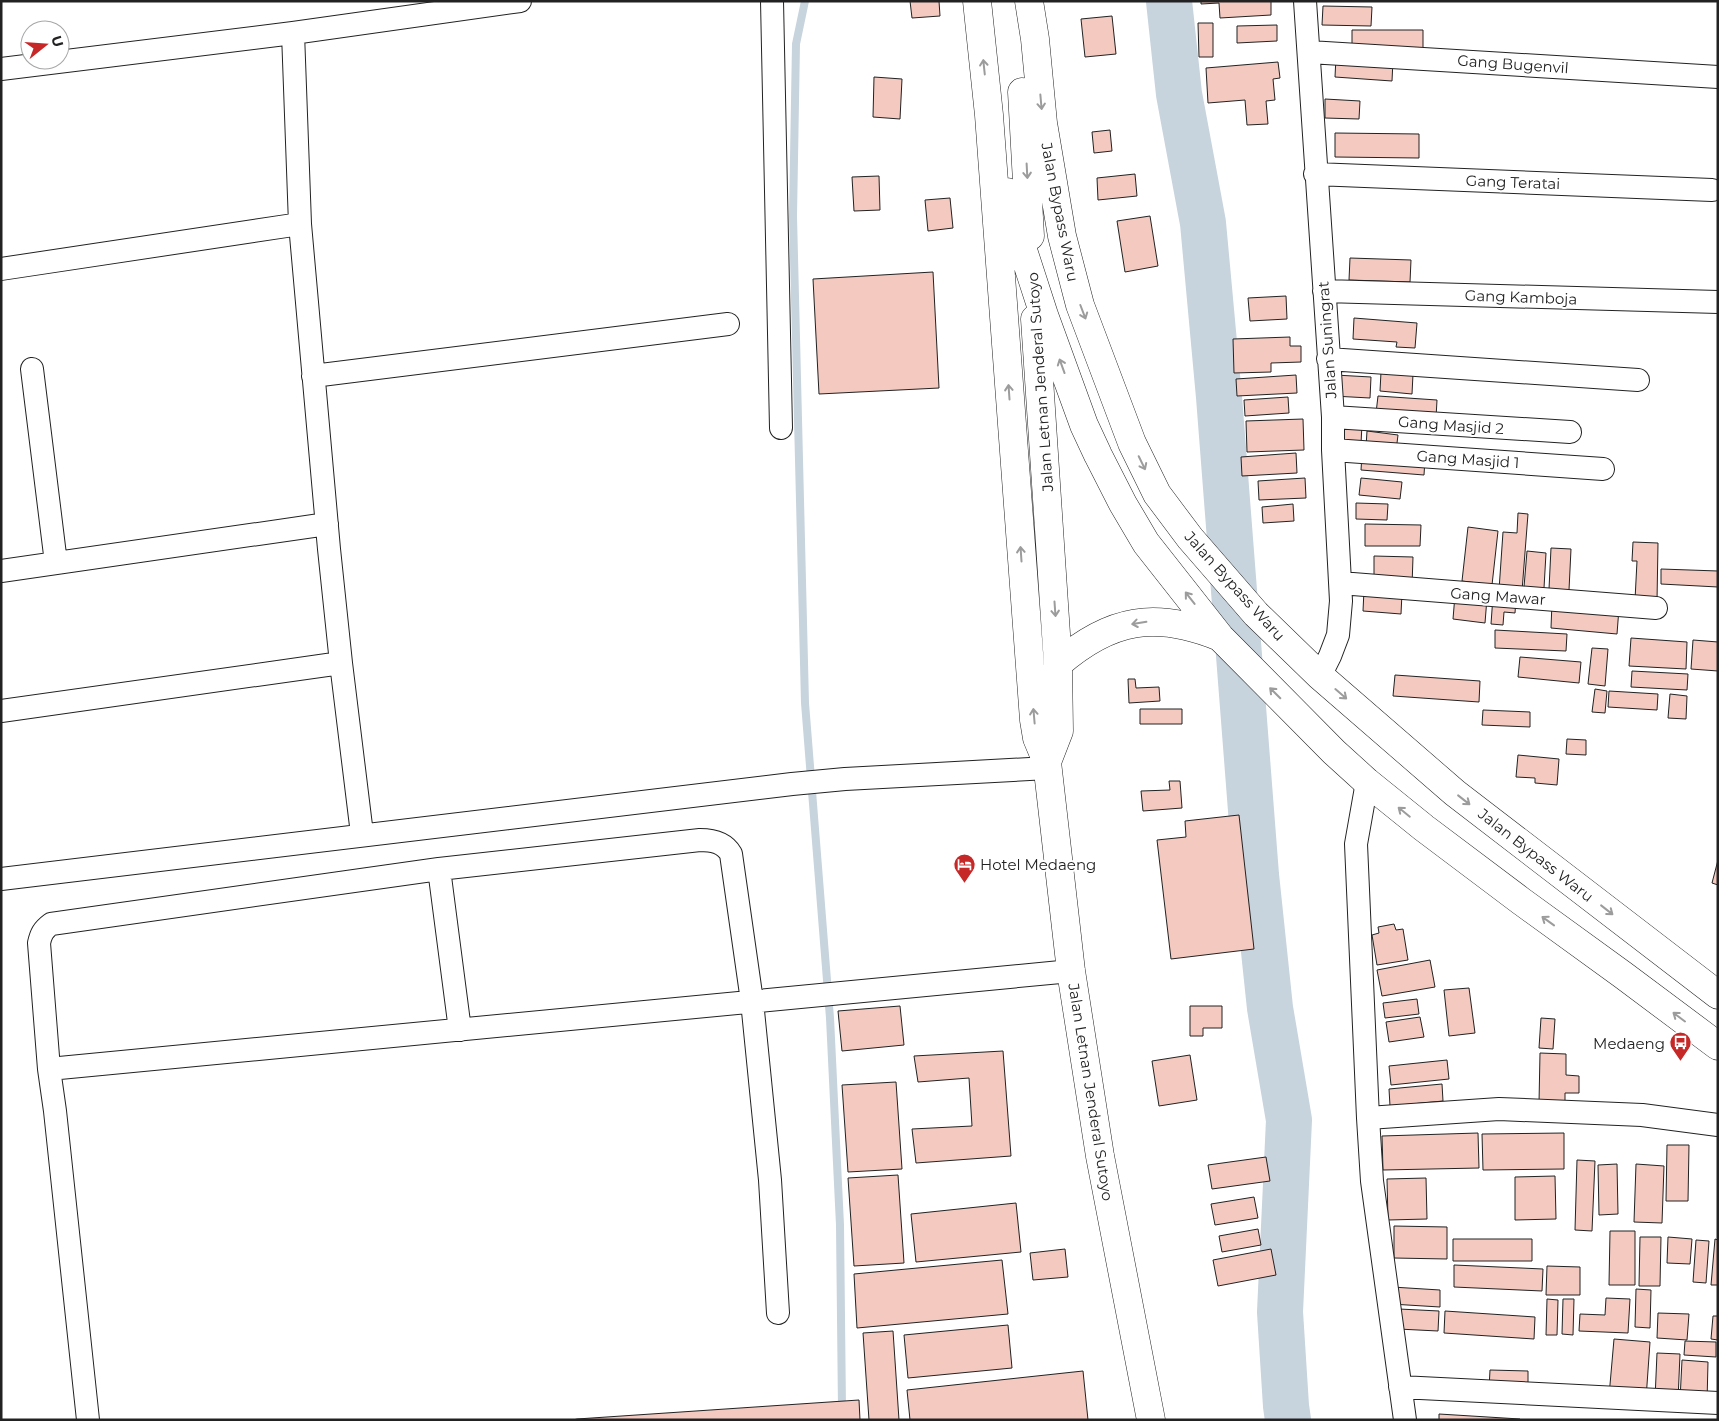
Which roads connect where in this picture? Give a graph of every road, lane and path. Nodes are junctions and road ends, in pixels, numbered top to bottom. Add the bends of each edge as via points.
1 (520, 1) edge
2 (772, 1) edge
3 (977, 1) edge
4 (1028, 1) edge
5 (1305, 1) edge
6 (293, 33) junction
7 (1309, 52) junction
8 (1, 69) edge
9 (1718, 77) edge
10 (989, 115) junction
11 (1315, 174) junction
12 (1712, 190) dead end
13 (300, 224) junction
14 (1, 269) edge
15 (1032, 281) junction
16 (1324, 291) junction
17 (1718, 302) edge
18 (728, 324) dead end
19 (1328, 359) junction
20 (32, 369) dead end
21 (313, 376) junction
22 (1638, 380) dead end
23 (1120, 407) junction
24 (1333, 417) junction
25 (1084, 425) junction
26 (781, 428) dead end
27 (1570, 432) dead end
28 (1333, 450) junction
29 (1603, 469) dead end
30 (327, 524) junction
31 (56, 563) junction
32 (1, 571) edge
33 (1340, 583) junction
34 (1656, 608) dead end
35 (1225, 642) junction
36 (341, 663) junction
37 (1058, 664) junction
38 (1320, 676) junction
39 (1, 710) edge
40 (1048, 765) junction
41 (1367, 782) junction
42 (362, 834) junction
43 (439, 869) junction
44 (1, 879) edge
45 (1071, 971) junction
46 (1718, 995) edge
47 (752, 1001) junction
48 (460, 1030) junction
49 (1718, 1046) edge
50 (48, 1069) junction
51 (1368, 1118) junction
52 (1718, 1125) edge
53 (778, 1313) dead end
54 (1400, 1387) junction
55 (1718, 1403) edge
56 (88, 1420) edge
57 (1151, 1420) edge
58 (1405, 1420) edge

1 - 6 street
2 - 26 street
10 -> 3 highway
4 -> 15 highway, Jalan Letnan Jenderal Sutoyo via 1021,18 1020,44
4 -> 23 highway, Jalan Bypass Waru via 1043,123 1062,236 1080,305
5 - 7 street, Jalan Suningrat
6 - 8 street
6 - 13 street
7 - 9 street, Gang Bugenvil
7 - 11 street, Jalan Suningrat
10 - 15 highway
40 -> 10 highway, Jalan Letnan Jenderal Sutoyo via 1034,720
11 - 12 street, Gang Teratai
11 - 16 street, Jalan Suningrat
13 - 14 street
13 - 21 street
25 -> 15 highway
15 -> 37 highway, Jalan Letnan Jenderal Sutoyo
16 - 17 street, Gang Kamboja
16 - 19 street, Jalan Suningrat
18 - 21 street
19 - 22 street
19 - 24 street, Jalan Suningrat
20 - 31 street
21 - 30 street
23 - 25 highway via 1103,387 1090,385 1084,395
23 -> 38 highway, Jalan Bypass Waru via 1132,443 1158,494 1190,538 1256,614
24 - 27 street, Gang Masjid 2
24 - 28 street, Jalan Suningrat
35 -> 25 highway via 1146,543
28 - 29 street, Gang Masjid 1
28 - 33 street, Jalan Suningrat
30 - 31 street
30 - 36 street
31 - 32 street
33 - 34 street, Gang Mawar
33 - 38 street, Jalan Suningrat via 1338,635
35 -> 37 highway via 1197,627 1173,622 1147,622 1099,634
41 -> 35 highway
36 - 39 street
36 - 42 street
37 - 40 highway, Jalan Letnan Jenderal Sutoyo via 1059,731
38 -> 46 highway, Jalan Bypass Waru via 1455,793
40 - 42 street via 792,784
40 - 45 highway, Jalan Letnan Jenderal Sutoyo
49 -> 41 highway via 1521,901
41 - 51 street via 1356,844
42 - 44 street
43 - 47 street via 700,840 719,843 731,854
43 - 48 street
43 - 50 street via 51,924 41,933 39,944
45 - 47 street
45 - 57 highway, Jalan Letnan Jenderal Sutoyo via 1100,1156
47 - 48 street
47 - 53 street via 770,1180
48 - 50 street
50 - 56 street
51 - 52 street via 1499,1109 1642,1115
51 - 54 street via 1372,1181
54 - 55 street
54 - 58 street

